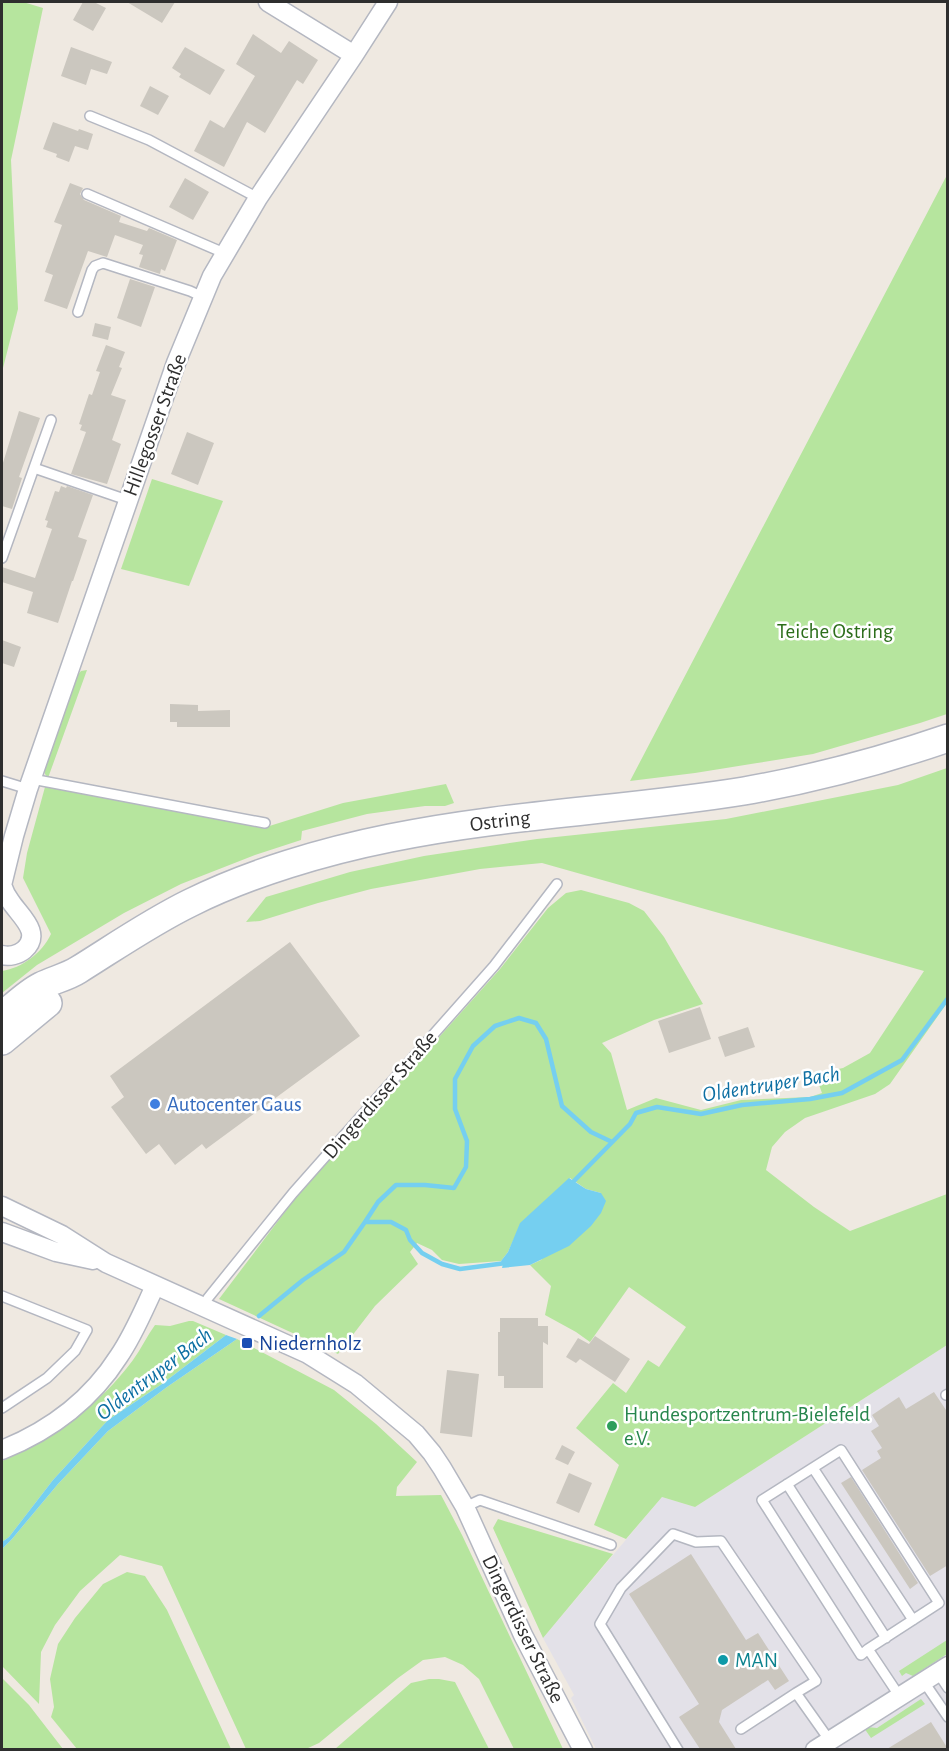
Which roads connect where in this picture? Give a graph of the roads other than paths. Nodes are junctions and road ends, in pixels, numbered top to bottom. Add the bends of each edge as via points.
1 (268, 2) edge
2 (388, 2) edge
3 (354, 55) junction
4 (90, 116) dead end
5 (87, 194) dead end
6 (258, 198) junction
7 (224, 254) junction
8 (203, 297) junction
9 (78, 312) dead end
10 (51, 420) dead end
11 (34, 468) junction
12 (128, 500) junction
13 (2, 558) edge
14 (948, 738) edge
15 (2, 781) edge
16 (30, 784) junction
17 (264, 824) dead end
18 (557, 884) dead end
19 (2, 885) edge
20 (2, 955) edge
21 (74, 972) junction
22 (2, 1016) edge
23 (2, 1041) edge
24 (2, 1206) edge
25 (2, 1232) edge
26 (106, 1263) junction
27 (155, 1286) junction
28 (2, 1296) edge
29 (203, 1308) junction
30 (2, 1408) edge
31 (2, 1450) edge
32 (813, 1468) junction
33 (787, 1484) junction
34 (465, 1507) junction
35 (611, 1545) dead end
36 (913, 1620) junction
37 (886, 1638) junction
38 (868, 1649) junction
39 (939, 1677) edge
40 (796, 1693) junction
41 (900, 1697) junction
42 (948, 1717) edge
43 (741, 1729) dead end
44 (823, 1745) edge
45 (583, 1749) edge
46 (678, 1749) edge

1 - 3 street
2 - 3 street, Hillegosser Straße
3 - 6 street, Hillegosser Straße
4 - 6 lane via 149,140
5 - 7 lane
6 - 7 street, Hillegosser Straße
7 - 8 street, Hillegosser Straße
8 - 9 lane via 103,263 92,270
8 - 12 street, Hillegosser Straße
10 - 11 lane
11 - 12 lane
11 - 13 lane
12 - 16 street, Hillegosser Straße
14 - 21 main road, Ostring via 797,781 445,828 333,852 278,868 191,902
15 - 16 lane
16 - 17 lane
16 - 19 street, Hillegosser Straße
18 - 29 lane, Dingerdisser Straße via 494,966 293,1193
19 - 20 street, Hillegosser Straße via 31,929 31,941 16,955
21 - 22 main road, Ostring via 40,987
21 - 23 main road, Ostring via 50,1002
24 - 26 street, Dingerdisser Straße via 62,1235
25 - 26 street, Dingerdisser Straße via 56,1252
26 - 27 street, Dingerdisser Straße
27 - 29 street, Dingerdisser Straße
27 - 31 street via 126,1346 92,1391 50,1425
28 - 30 lane via 87,1330 75,1351 47,1378
29 - 34 street, Dingerdisser Straße via 308,1354 375,1399 432,1453
32 - 33 lane
32 - 36 lane
32 - 36 lane via 841,1450 939,1603
33 - 37 lane
33 - 38 lane via 762,1500 861,1655
34 - 35 lane via 480,1500
34 - 45 street, Dingerdisser Straße via 523,1635
36 - 37 lane
37 - 38 lane
38 - 41 lane
39 - 41 street
39 - 42 lane
40 - 43 lane
40 - 44 lane
40 - 46 lane via 816,1681 721,1541 696,1542 673,1534 621,1588 600,1624
41 - 44 street

